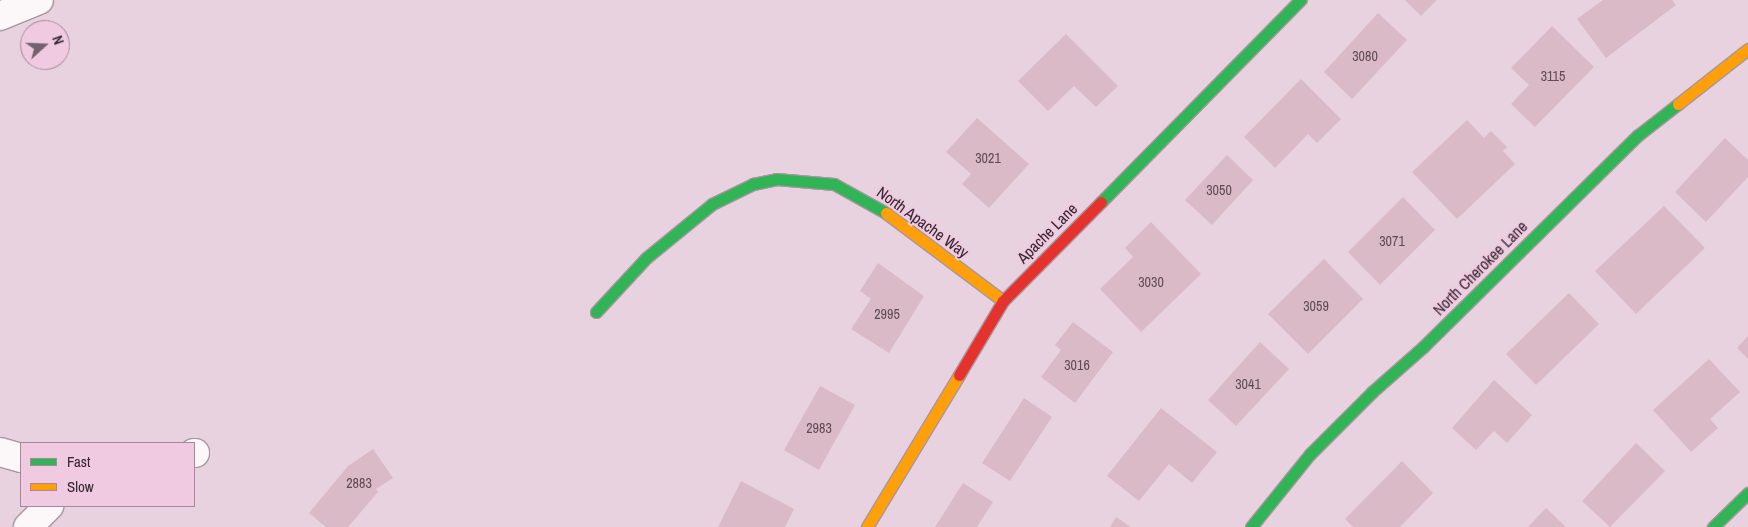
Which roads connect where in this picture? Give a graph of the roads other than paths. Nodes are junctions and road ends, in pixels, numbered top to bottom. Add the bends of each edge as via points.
1 (39, 0) edge
2 (1300, 0) edge
3 (0, 16) edge
4 (1748, 49) edge
5 (1003, 300) junction
6 (596, 312) dead end
7 (0, 452) edge
8 (20, 458) edge
9 (1748, 493) edge
10 (48, 507) edge
11 (28, 527) edge
12 (866, 527) edge
13 (1250, 527) edge
14 (1713, 527) edge

1 - 3 street
2 - 5 street, Apache Lane
4 - 13 street, North Cherokee Lane via 1637,136 1310,454
5 - 6 street, North Apache Way via 874,204 834,184 776,179 753,184 712,204 646,258
5 - 12 street, Apache Lane
7 - 8 street
9 - 14 street
10 - 11 street

